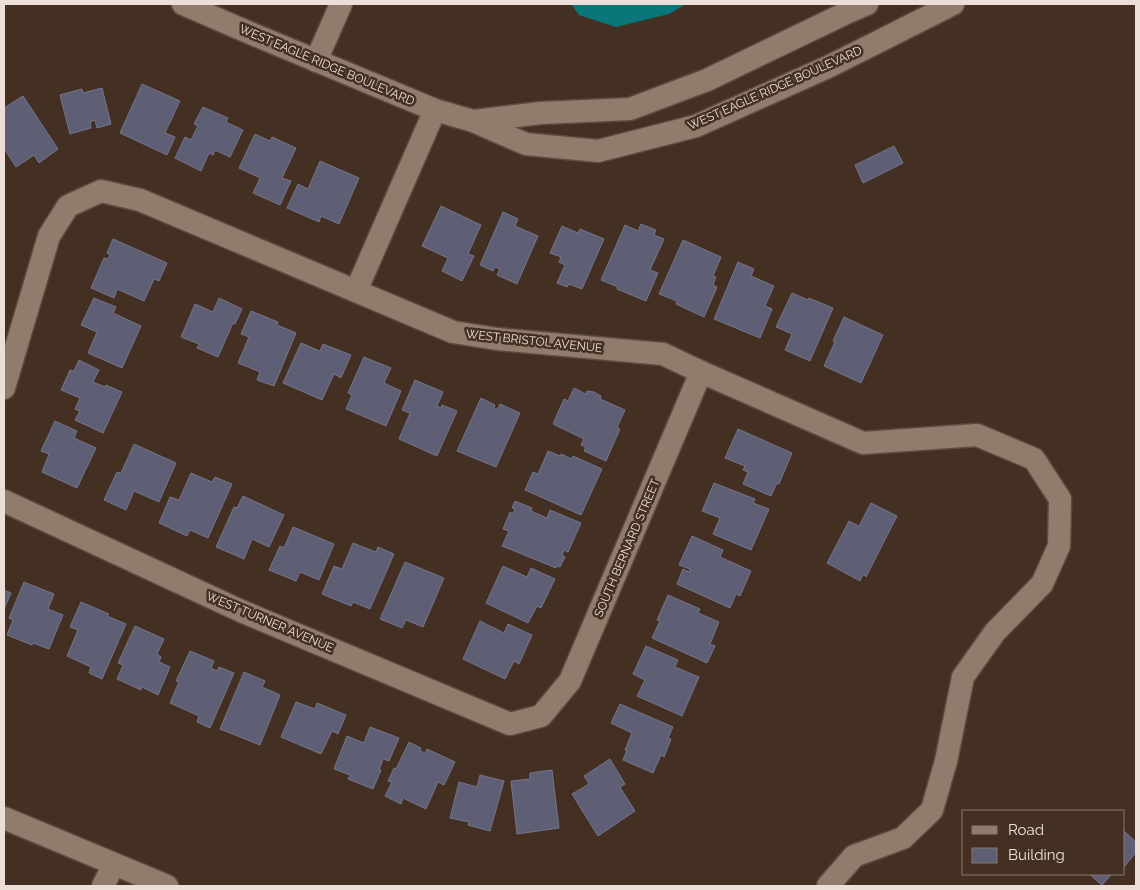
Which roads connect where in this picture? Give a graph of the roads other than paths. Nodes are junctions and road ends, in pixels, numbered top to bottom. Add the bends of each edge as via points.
1 (183, 4) edge
2 (341, 4) edge
3 (867, 4) edge
4 (953, 4) edge
5 (316, 61) junction
6 (435, 110) junction
7 (474, 122) junction
8 (356, 291) junction
9 (701, 372) junction
10 (4, 388) edge
11 (4, 501) edge
12 (541, 716) joint
13 (4, 818) edge
14 (114, 864) junction
15 (103, 886) edge
16 (166, 886) edge
17 (828, 886) edge

1 - 5 street, WEST EAGLE RIDGE BOULEVARD
2 - 5 street
3 - 7 street, WEST EAGLE RIDGE BOULEVARD via 707,80 630,109 541,113
4 - 7 street, WEST EAGLE RIDGE BOULEVARD via 830,66 696,126 598,151 526,144
5 - 6 street, WEST EAGLE RIDGE BOULEVARD
6 - 7 street, WEST EAGLE RIDGE BOULEVARD
6 - 8 street
8 - 9 street, WEST BRISTOL AVENUE via 453,332 663,354
8 - 10 street, WEST BRISTOL AVENUE via 140,200 101,191 68,206 48,236
9 - 12 street, SOUTH BERNARD STREET via 570,681
9 - 17 street, WEST BRISTOL AVENUE via 863,442 977,435 1034,459 1060,499 1059,546 1042,584 995,632 963,677 946,761 932,810 903,838 854,856
11 - 12 street, WEST TURNER AVENUE via 241,611 510,724
13 - 14 street
14 - 15 street
14 - 16 street

